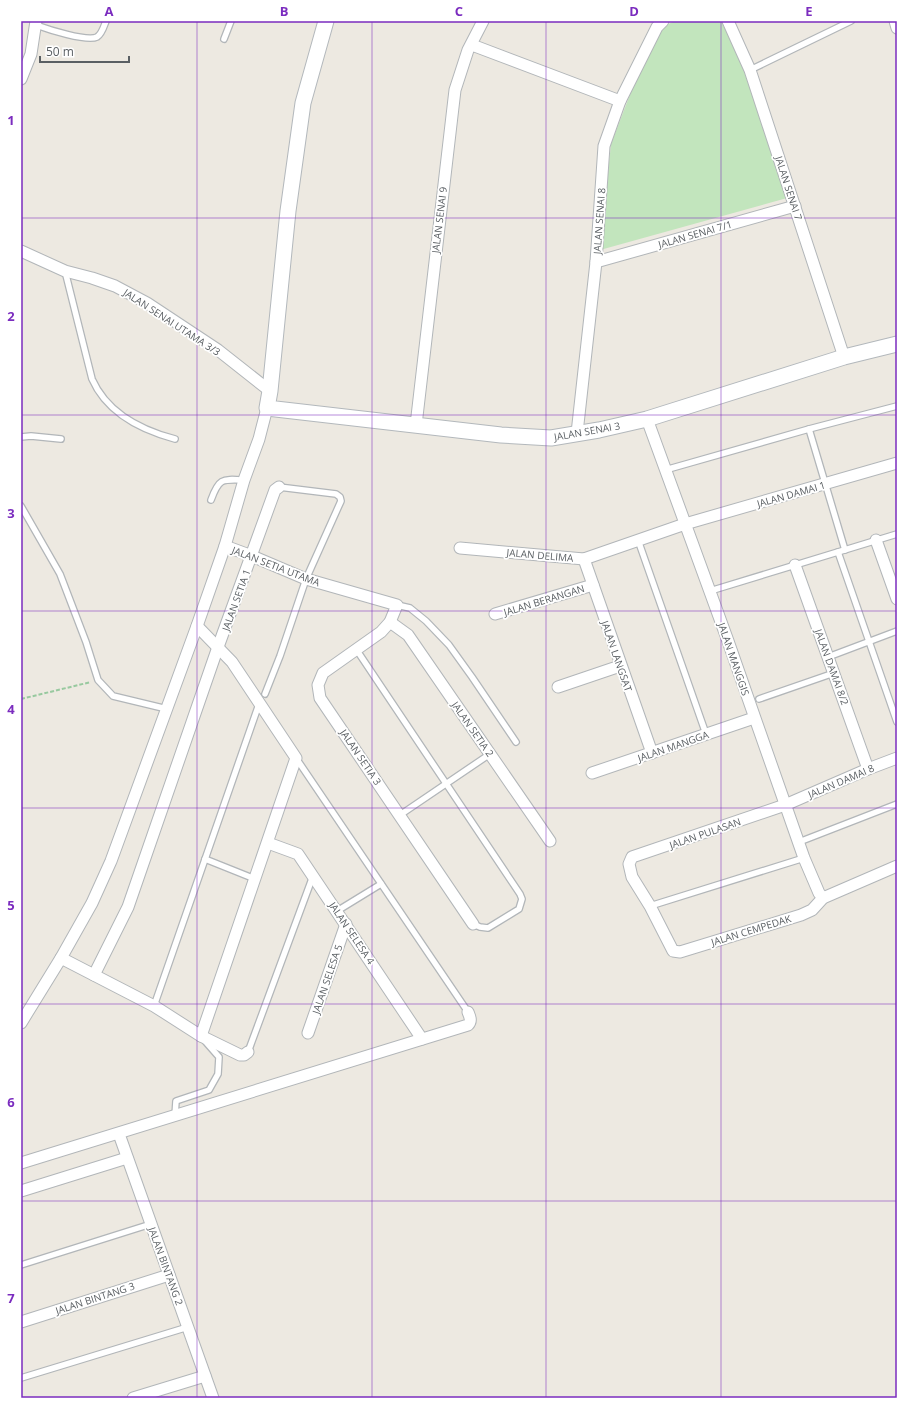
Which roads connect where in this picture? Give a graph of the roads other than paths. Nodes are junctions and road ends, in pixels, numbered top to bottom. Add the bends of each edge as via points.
1 (106, 21) edge
2 (231, 21) edge
3 (326, 21) edge
4 (483, 21) edge
5 (663, 21) edge
6 (728, 21) edge
7 (851, 21) edge
8 (895, 21) edge
9 (36, 23) edge
10 (897, 28) edge
11 (224, 39) dead end
12 (472, 44) junction
13 (750, 70) junction
14 (21, 79) edge
15 (620, 102) junction
16 (795, 206) junction
17 (21, 251) edge
18 (596, 262) junction
19 (65, 271) junction
20 (897, 344) edge
21 (844, 357) junction
22 (270, 392) junction
23 (897, 406) edge
24 (267, 408) junction
25 (647, 419) junction
26 (416, 425) junction
27 (809, 429) junction
28 (577, 433) junction
29 (21, 437) edge
30 (61, 439) dead end
31 (175, 439) dead end
32 (897, 463) edge
33 (665, 470) junction
34 (244, 480) junction
35 (825, 484) junction
36 (279, 487) joint
37 (211, 500) dead end
38 (21, 506) edge
39 (685, 524) junction
40 (897, 534) edge
41 (638, 540) junction
42 (876, 540) junction
43 (225, 546) junction
44 (460, 548) dead end
45 (845, 550) junction
46 (838, 552) junction
47 (252, 556) junction
48 (584, 559) junction
49 (795, 564) junction
50 (306, 579) junction
51 (593, 585) junction
52 (710, 591) junction
53 (897, 599) edge
54 (397, 605) junction
55 (495, 614) dead end
56 (390, 622) junction
57 (197, 626) junction
58 (897, 631) edge
59 (869, 641) junction
60 (218, 648) junction
61 (356, 650) junction
62 (828, 657) junction
63 (620, 666) junction
64 (834, 673) junction
65 (558, 687) dead end
66 (262, 698) junction
67 (759, 700) dead end
68 (167, 709) junction
69 (754, 718) junction
70 (897, 722) edge
71 (706, 734) junction
72 (516, 742) dead end
73 (652, 753) junction
74 (490, 754) junction
75 (296, 758) junction
76 (897, 758) edge
77 (868, 769) junction
78 (592, 773) dead end
79 (447, 784) junction
80 (897, 804) edge
81 (785, 805) junction
82 (400, 815) junction
83 (550, 841) dead end
84 (799, 842) junction
85 (268, 844) junction
86 (804, 858) junction
87 (205, 859) junction
88 (897, 866) edge
89 (313, 875) junction
90 (254, 879) junction
91 (381, 884) junction
92 (823, 898) junction
93 (650, 906) junction
94 (337, 911) junction
95 (346, 924) junction
96 (473, 924) joint
97 (61, 958) junction
98 (94, 975) junction
99 (154, 1006) junction
100 (468, 1012) joint
101 (21, 1023) edge
102 (308, 1033) dead end
103 (201, 1036) junction
104 (422, 1038) junction
105 (248, 1052) joint
106 (175, 1116) junction
107 (119, 1134) junction
108 (127, 1158) junction
109 (21, 1163) edge
110 (21, 1191) edge
111 (151, 1224) junction
112 (21, 1265) edge
113 (169, 1275) junction
114 (21, 1322) edge
115 (188, 1327) junction
116 (205, 1376) junction
117 (21, 1378) edge
118 (150, 1395) edge
119 (133, 1398) edge
120 (213, 1398) edge

1 - 9 lane via 98,36 89,39 53,31
2 - 11 lane
3 - 22 street via 303,103 288,211
4 - 12 street, JALAN SENAI 9
5 - 15 street, JALAN SENAI 8 via 657,27
6 - 13 street, JALAN SENAI 7
7 - 13 lane
8 - 10 street
9 - 14 street via 31,54
12 - 15 street
12 - 26 street, JALAN SENAI 9 via 455,90
13 - 16 street, JALAN SENAI 7
15 - 18 street, JALAN SENAI 8 via 604,146
16 - 18 street, JALAN SENAI 7/1
16 - 21 street, JALAN SENAI 7
17 - 19 street, JALAN SENAI UTAMA 3/3
18 - 28 street, JALAN SENAI 8
19 - 22 street, JALAN SENAI UTAMA 3/3 via 115,286 147,303 218,350
19 - 31 lane via 97,390 114,409 132,422
20 - 21 street, JALAN SENAI 3
21 - 25 street, JALAN SENAI 3
22 - 24 street
23 - 27 lane
24 - 26 street, JALAN SENAI 3
24 - 34 street
25 - 28 street, JALAN SENAI 3
25 - 33 street, JALAN MANGGIS
26 - 28 street, JALAN SENAI 3 via 508,436 551,438
27 - 33 lane
27 - 35 lane
29 - 30 lane
32 - 35 street, JALAN DAMAI 1
33 - 39 street, JALAN MANGGIS
34 - 37 lane via 222,481 215,488
34 - 43 street
35 - 39 street, JALAN DAMAI 1
35 - 45 lane
36 - 47 street, JALAN SETIA 1 via 275,490
36 - 50 lane via 336,494 340,497 341,501
38 - 68 lane via 60,574 98,680 113,696
39 - 41 street, JALAN DELIMA
39 - 52 street, JALAN MANGGIS
40 - 42 lane
41 - 48 street, JALAN DELIMA
41 - 71 lane
42 - 45 lane
42 - 53 street
43 - 47 street, JALAN SETIA UTAMA
43 - 57 street
44 - 48 street, JALAN DELIMA
45 - 46 lane
46 - 49 lane
46 - 59 lane
47 - 50 street, JALAN SETIA UTAMA
47 - 60 street, JALAN SETIA 1
48 - 51 street, JALAN LANGSAT
49 - 52 lane
49 - 62 street, JALAN DAMAI 8/2
50 - 54 street, JALAN SETIA UTAMA
50 - 66 lane via 280,656
51 - 55 street, JALAN BERANGAN
51 - 63 street, JALAN LANGSAT
52 - 69 street, JALAN MANGGIS
54 - 56 street, JALAN SETIA 3
54 - 72 lane via 410,608 449,645
56 - 61 street, JALAN SETIA 3
56 - 74 street, JALAN SETIA 2 via 408,635
57 - 60 street
57 - 68 street
58 - 59 lane
59 - 62 lane
59 - 70 lane
60 - 66 street
60 - 98 street, JALAN SETIA 1 via 128,907
61 - 79 lane
61 - 82 street, JALAN SETIA 3 via 323,673 318,685 320,698
62 - 64 street, JALAN DAMAI 8/2
63 - 65 street
63 - 73 street, JALAN LANGSAT
64 - 67 lane
64 - 77 street, JALAN DAMAI 8/2
66 - 75 street
66 - 87 lane
68 - 97 street via 111,861 92,903
69 - 71 street, JALAN MANGGA
69 - 81 street, JALAN MANGGIS
71 - 73 street, JALAN MANGGA
73 - 78 street, JALAN MANGGA
74 - 79 lane
74 - 83 street, JALAN SETIA 2
75 - 85 street
75 - 91 lane
76 - 77 street, JALAN DAMAI 8
77 - 81 street, JALAN DAMAI 8
79 - 82 lane
79 - 96 lane via 522,899 519,908 488,928
80 - 84 lane
81 - 84 street, JALAN MANGGIS
81 - 93 street, JALAN PULASAN via 632,857 629,864 632,876
82 - 96 street, JALAN SETIA 3
84 - 86 street, JALAN MANGGIS
85 - 89 street, JALAN SELESA 4 via 298,854
85 - 90 street
86 - 92 street, JALAN MANGGIS
86 - 93 lane
87 - 90 lane
87 - 99 lane
88 - 92 street, JALAN CEMPEDAK
89 - 94 street, JALAN SELESA 4
89 - 105 lane
90 - 103 street
91 - 94 lane
91 - 100 lane
92 - 93 street, JALAN CEMPEDAK via 812,910 801,915 680,952 673,952
94 - 95 street, JALAN SELESA 4
95 - 102 street, JALAN SELESA 5
95 - 104 street, JALAN SELESA 4
97 - 98 street
97 - 101 street
98 - 99 street
99 - 103 street
100 - 104 street via 468,1025
103 - 105 street via 240,1055
103 - 106 lane via 219,1057 218,1074 209,1090 176,1101
104 - 106 street
106 - 107 street
107 - 108 street, JALAN BINTANG 2
107 - 109 street
108 - 110 street
108 - 111 street, JALAN BINTANG 2
111 - 112 lane
111 - 113 street, JALAN BINTANG 2
113 - 114 street, JALAN BINTANG 3
113 - 115 street, JALAN BINTANG 2
115 - 116 street, JALAN BINTANG 2
115 - 117 lane
116 - 118 street
116 - 120 street, JALAN BINTANG 2
118 - 119 street

